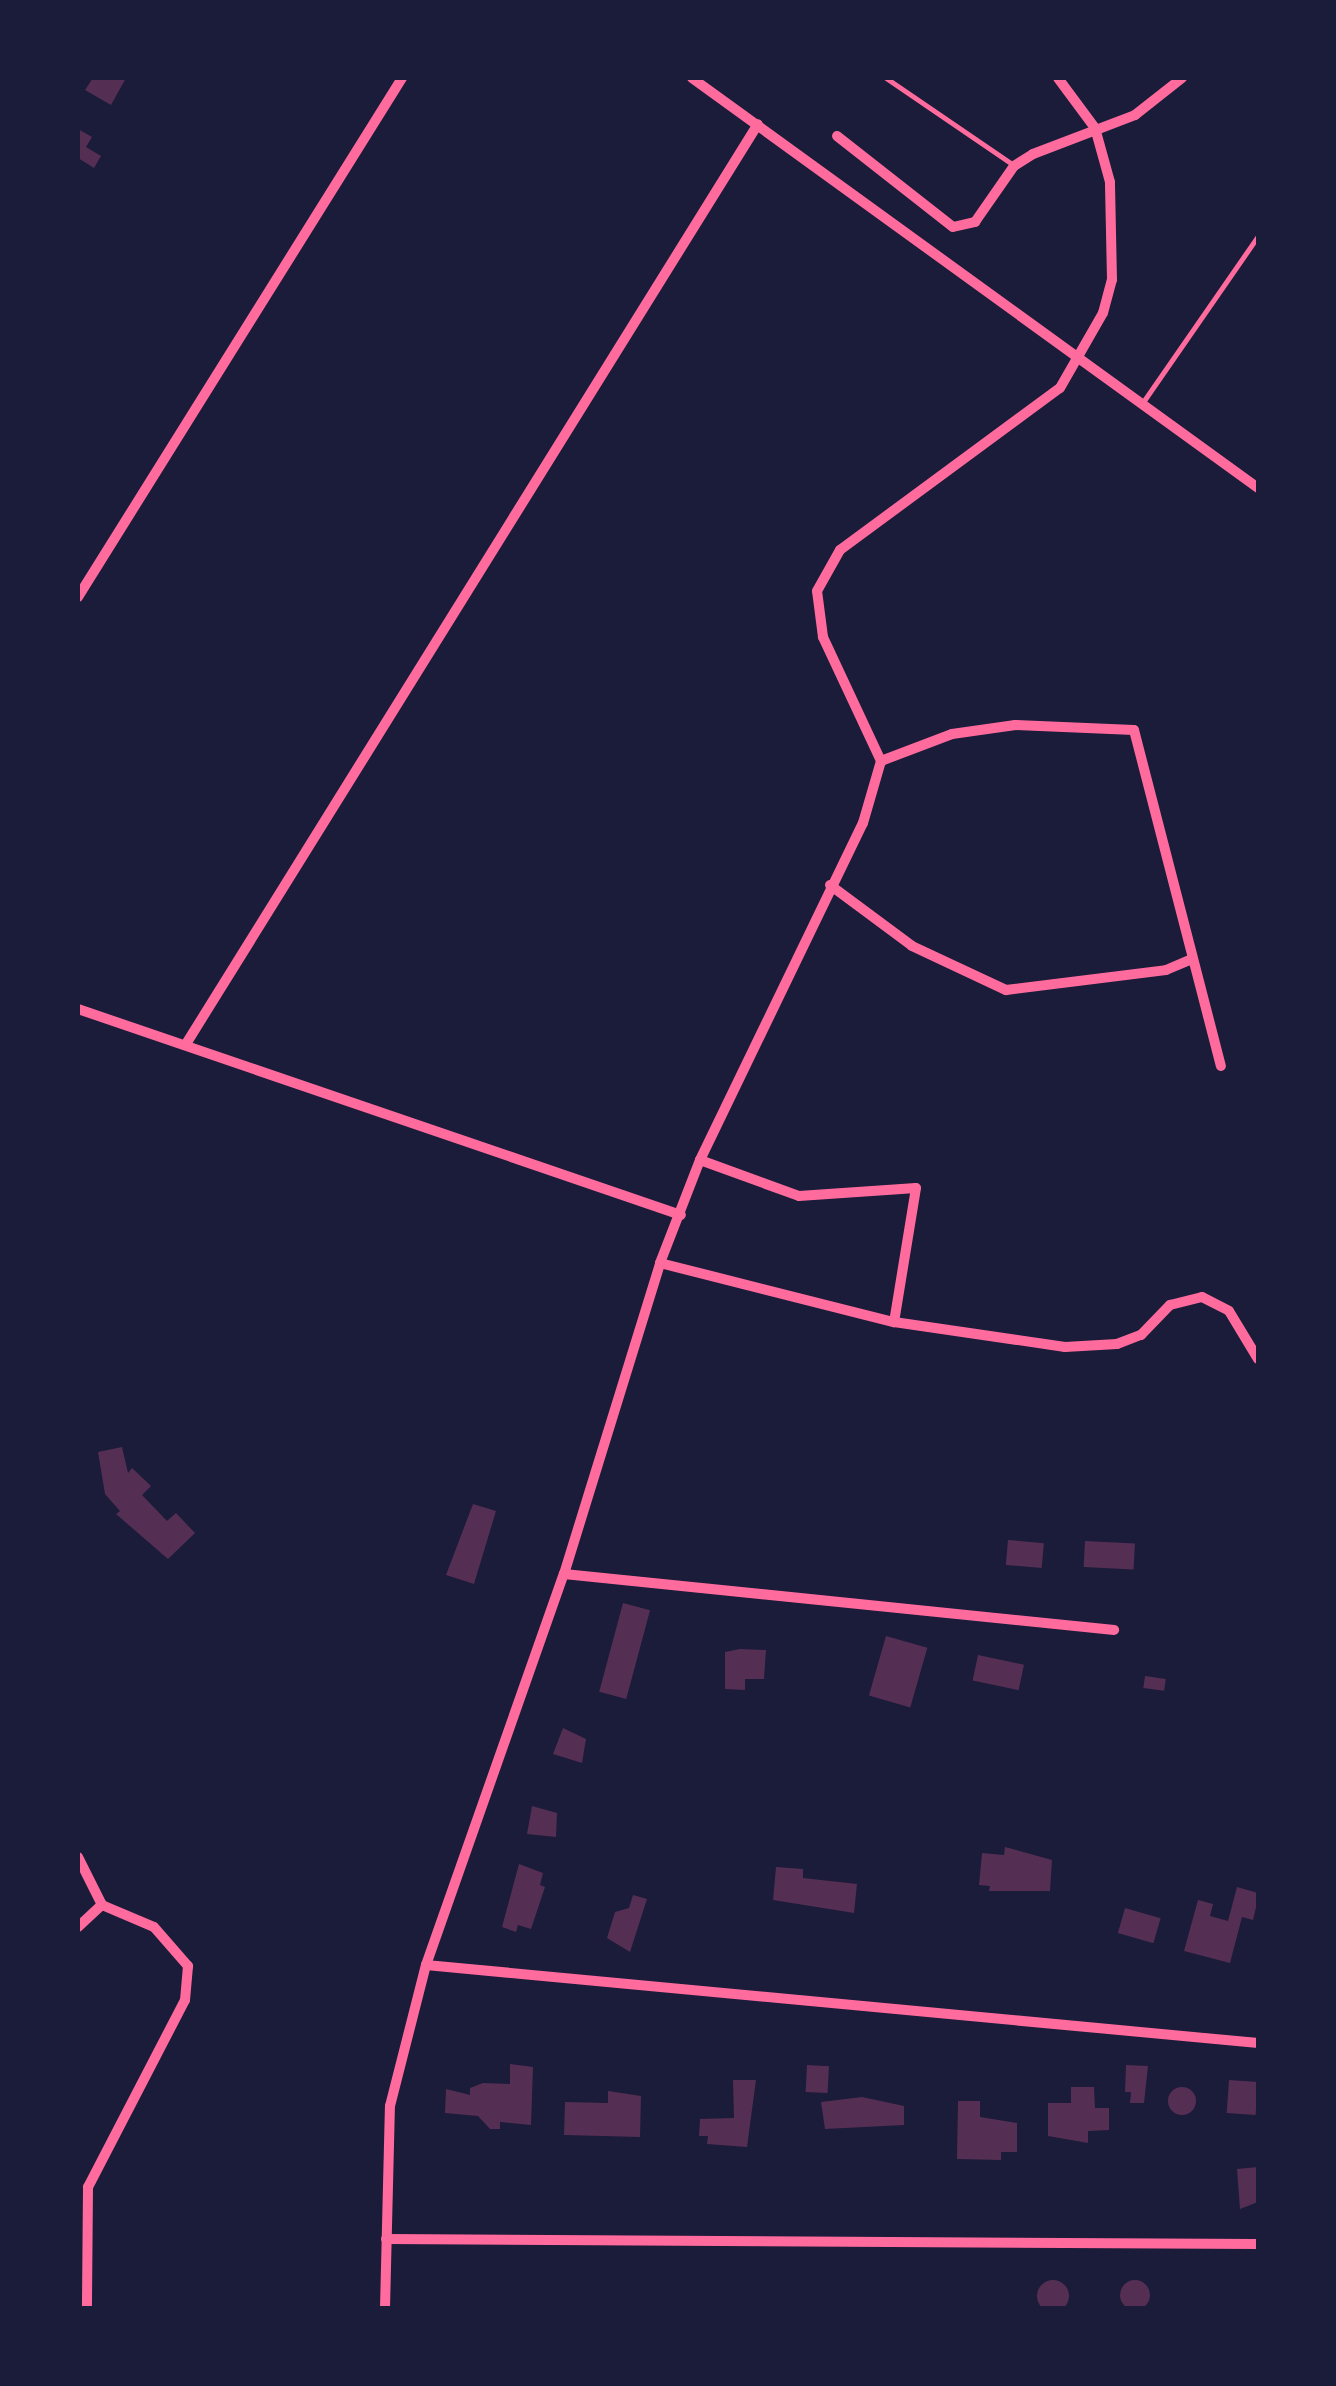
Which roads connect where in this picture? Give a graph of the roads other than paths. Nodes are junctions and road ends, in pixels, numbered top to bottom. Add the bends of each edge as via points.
1 (402, 78) edge
2 (692, 78) edge
3 (886, 78) edge
4 (1058, 78) edge
5 (1182, 78) edge
6 (758, 124) junction
7 (1096, 128) junction
8 (837, 136) dead end
9 (1014, 166) junction
10 (1258, 236) edge
11 (1081, 356) junction
12 (1144, 402) junction
13 (1258, 488) edge
14 (78, 598) edge
15 (881, 761) junction
16 (830, 885) junction
17 (1190, 960) junction
18 (78, 1009) edge
19 (186, 1044) junction
20 (1221, 1066) dead end
21 (700, 1160) junction
22 (682, 1215) junction
23 (660, 1263) junction
24 (894, 1322) junction
25 (1258, 1359) edge
26 (564, 1574) junction
27 (1114, 1630) dead end
28 (78, 1856) edge
29 (102, 1905) junction
30 (78, 1928) edge
31 (426, 1965) junction
32 (1258, 2042) edge
33 (386, 2239) junction
34 (1258, 2244) edge
35 (87, 2308) edge
36 (385, 2308) edge

1 - 14 street
2 - 6 street
3 - 9 lane
4 - 7 street
5 - 7 street via 1135,114
6 - 11 street
6 - 19 street
7 - 9 street
7 - 11 street via 1110,182 1112,280
8 - 9 street via 953,227 975,222
10 - 12 lane
11 - 12 street
11 - 15 street via 1060,388 840,550 817,591 823,637
12 - 13 street
15 - 16 street via 863,822
15 - 17 street via 952,734 1014,725 1134,730
16 - 17 street via 912,946 1006,990 1166,970
16 - 21 street
17 - 20 street
18 - 19 street
19 - 22 street
21 - 22 street
21 - 24 street via 799,1196 916,1188
22 - 23 street
23 - 24 street
23 - 26 street
24 - 25 street via 1065,1347 1117,1344 1142,1335 1170,1305 1202,1297 1228,1310
26 - 27 street
26 - 31 street
28 - 29 street
29 - 30 street
29 - 35 street via 154,1928 188,1966 185,2000 88,2187
31 - 32 street
31 - 33 street via 390,2106
33 - 34 street
33 - 36 street

